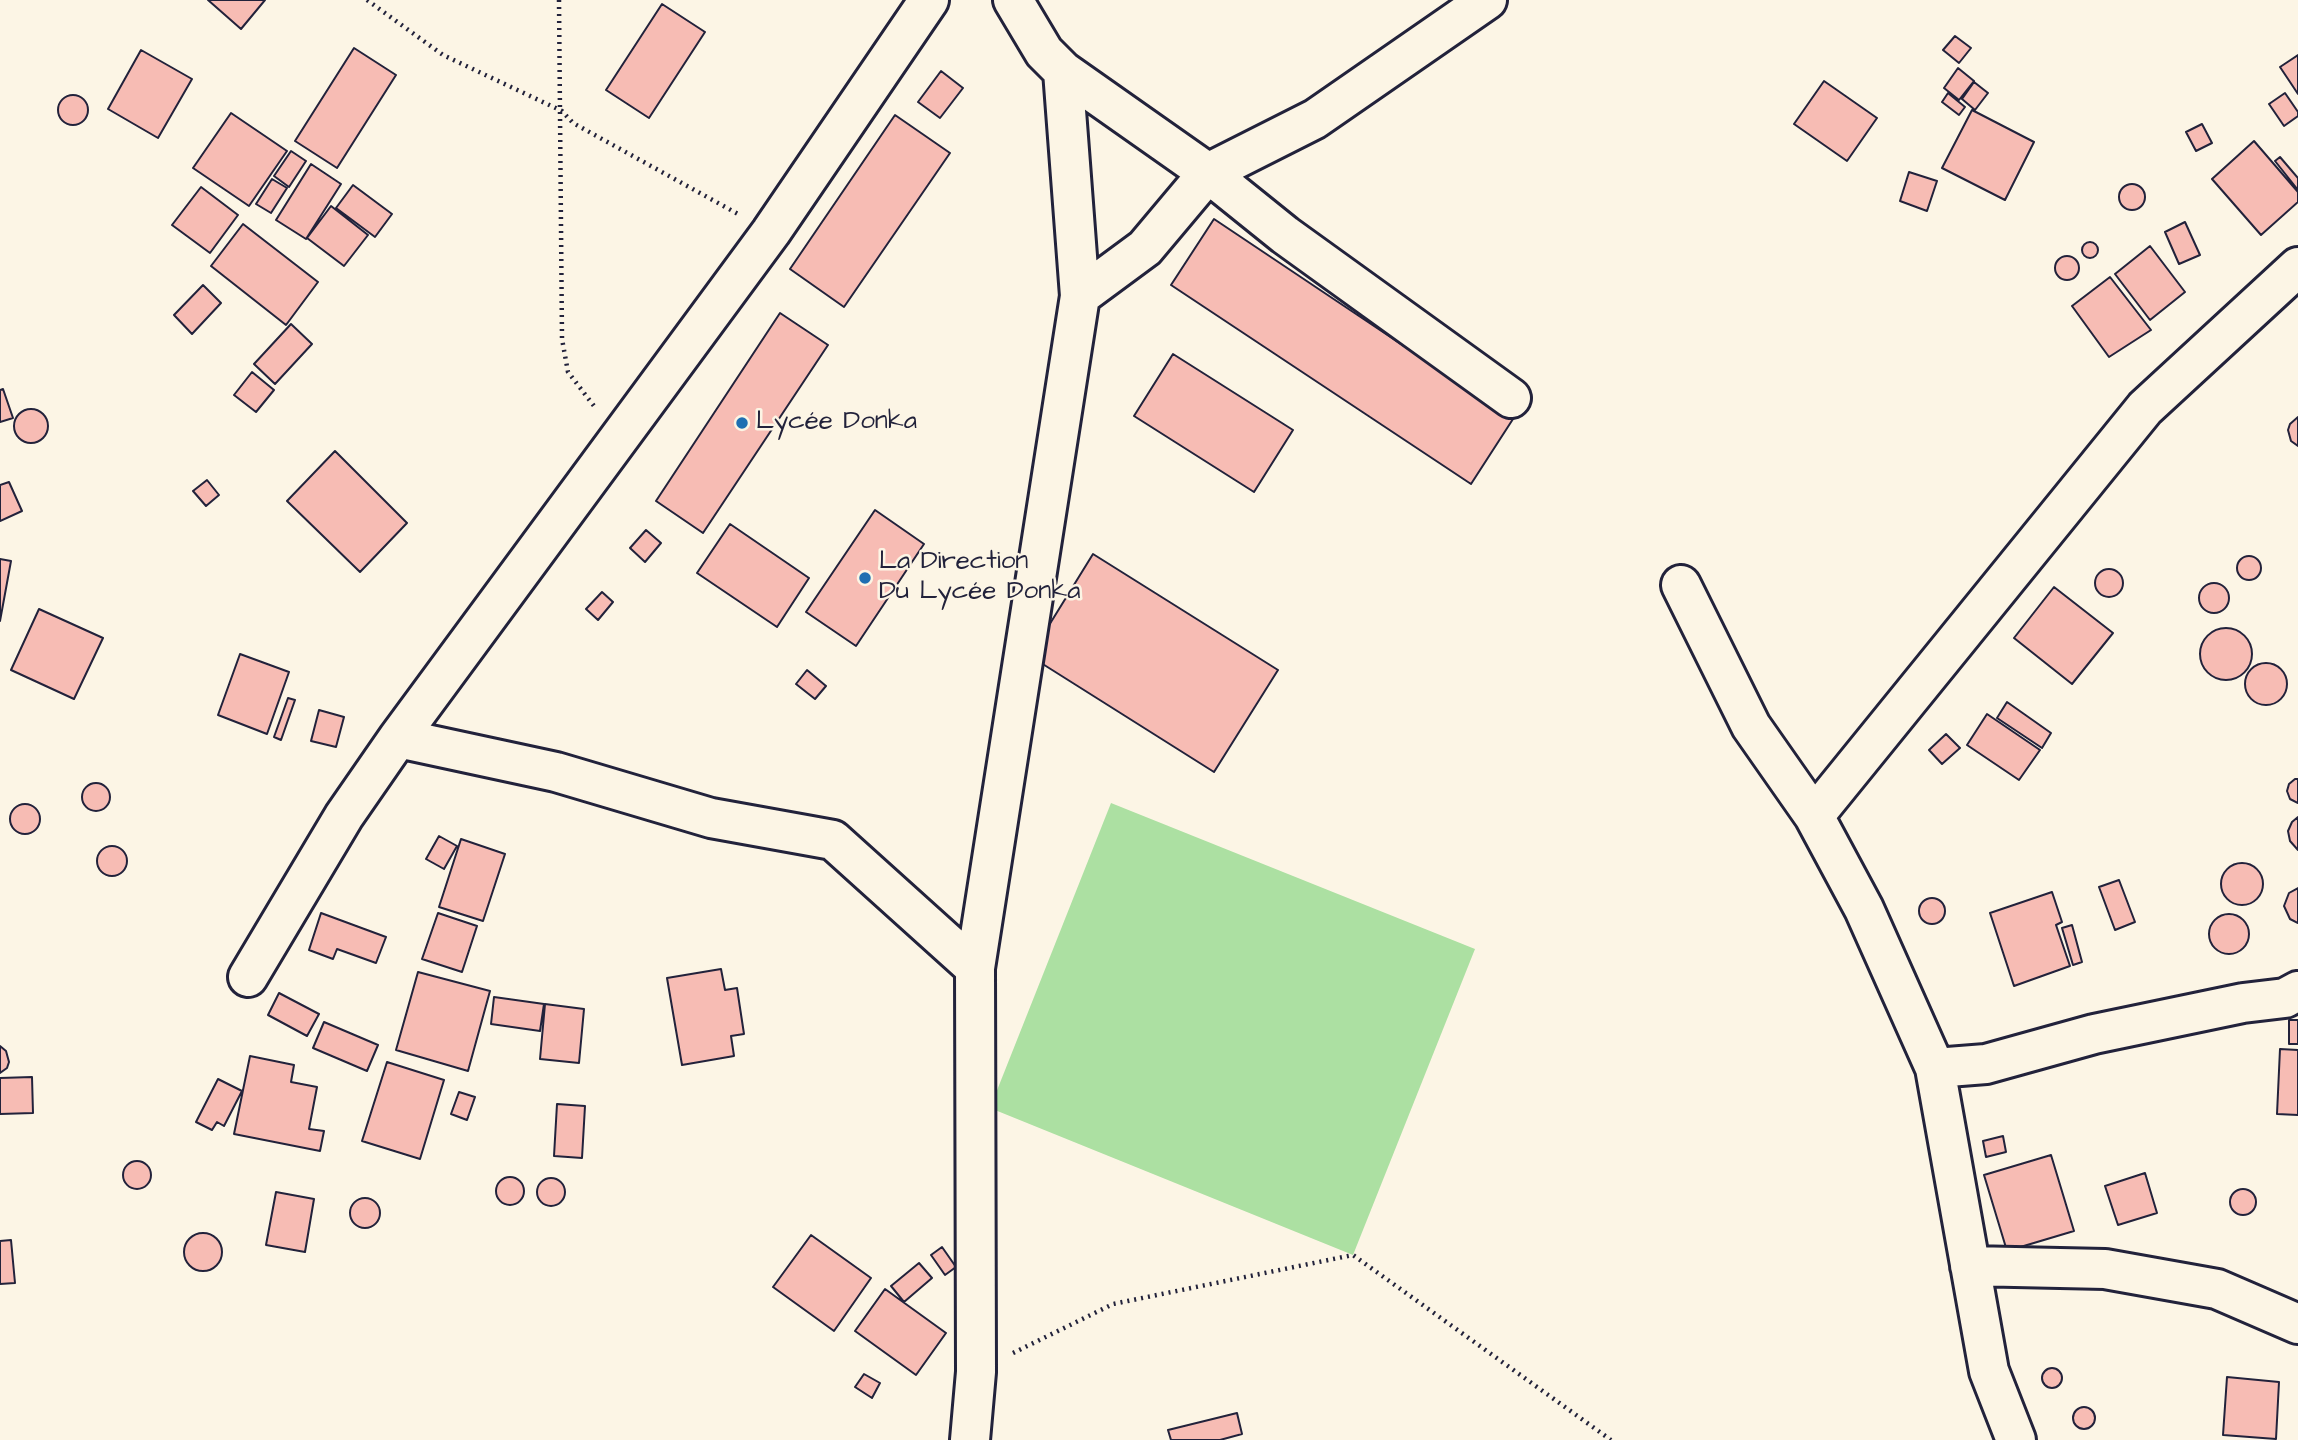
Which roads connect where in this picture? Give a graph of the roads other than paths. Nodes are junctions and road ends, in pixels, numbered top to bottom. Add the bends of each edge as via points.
1 (929, 0) edge
2 (1013, 0) edge
3 (1487, 0) edge
4 (1063, 71) junction
5 (1208, 173) junction
6 (2298, 267) edge
7 (1080, 296) junction
8 (1511, 398) dead end
9 (1681, 585) dead end
10 (398, 738) junction
11 (1814, 816) junction
12 (975, 968) junction
13 (248, 977) dead end
14 (2298, 991) edge
15 (1936, 1068) junction
16 (1970, 1266) junction
17 (2298, 1324) edge
18 (970, 1440) edge
19 (2016, 1440) edge

1 - 10 street via 771,232
2 - 4 street via 1044,52
3 - 5 street via 1315,120
4 - 5 street
4 - 7 street
5 - 7 street via 1145,248
5 - 8 street via 1285,235
6 - 11 street via 2145,408
7 - 12 street
9 - 11 street via 1751,726
10 - 12 street via 556,772 711,818 833,841
10 - 13 street via 344,816
11 - 15 street via 1864,909
12 - 18 street via 976,1372
14 - 15 street via 2285,998 2094,1034 1986,1065
15 - 16 street
16 - 17 street via 2105,1269 2217,1289
16 - 19 street via 1989,1371

